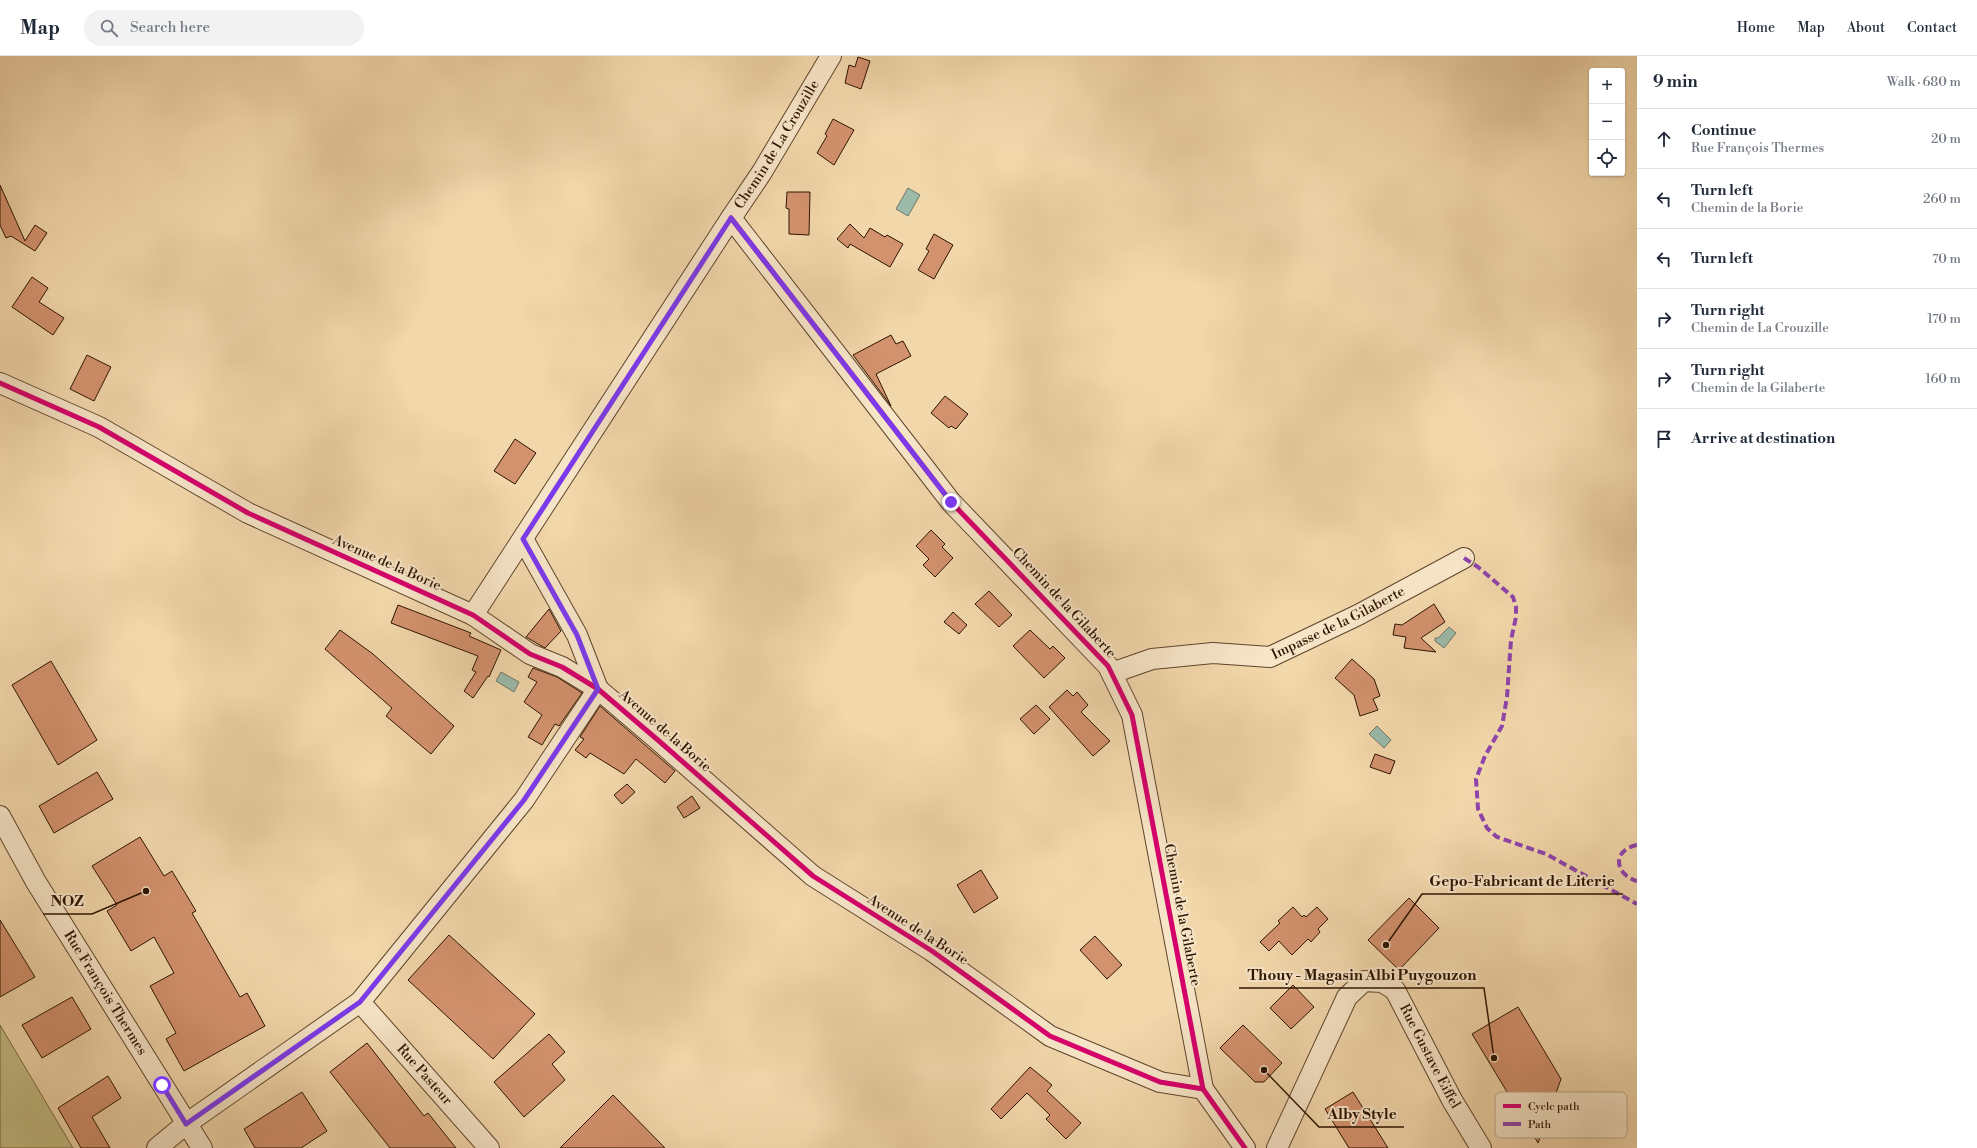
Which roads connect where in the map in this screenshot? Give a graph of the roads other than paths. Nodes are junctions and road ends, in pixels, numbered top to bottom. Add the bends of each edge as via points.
1 (831, 56) edge
2 (731, 218) junction
3 (0, 383) edge
4 (523, 539) junction
5 (1464, 558) dead end
6 (473, 615) junction
7 (1112, 673) junction
8 (598, 689) junction
9 (0, 816) edge
10 (360, 1002) junction
11 (1203, 1089) junction
12 (186, 1124) junction
13 (157, 1148) edge
14 (202, 1148) edge
15 (489, 1148) edge
16 (1245, 1148) edge
17 (1277, 1148) edge
18 (1481, 1148) edge

1 - 2 street, Chemin de La Crouzille via 762,172
2 - 4 street, Chemin de La Crouzille
2 - 7 street, Chemin de la Gilaberte via 951,502
3 - 6 street, Avenue de la Borie via 99,426 248,513
4 - 6 street, Chemin de La Crouzille
4 - 8 street via 577,635
5 - 7 street, Impasse de la Gilaberte via 1358,615 1270,657 1213,653 1152,658
6 - 8 street, Avenue de la Borie via 530,654 562,667
7 - 11 street, Chemin de la Gilaberte via 1132,715
8 - 10 street via 524,800
8 - 11 street, Avenue de la Borie via 813,876 932,951 1050,1036 1160,1082
9 - 12 street, Rue François Thermes via 36,882
10 - 12 street
10 - 15 street, Rue Pasteur
11 - 16 street
12 - 13 street
12 - 14 street, Rue François Thermes
17 - 18 street, Rue Gustave Eiffel via 1347,997 1364,981 1382,982 1395,990 1452,1100

